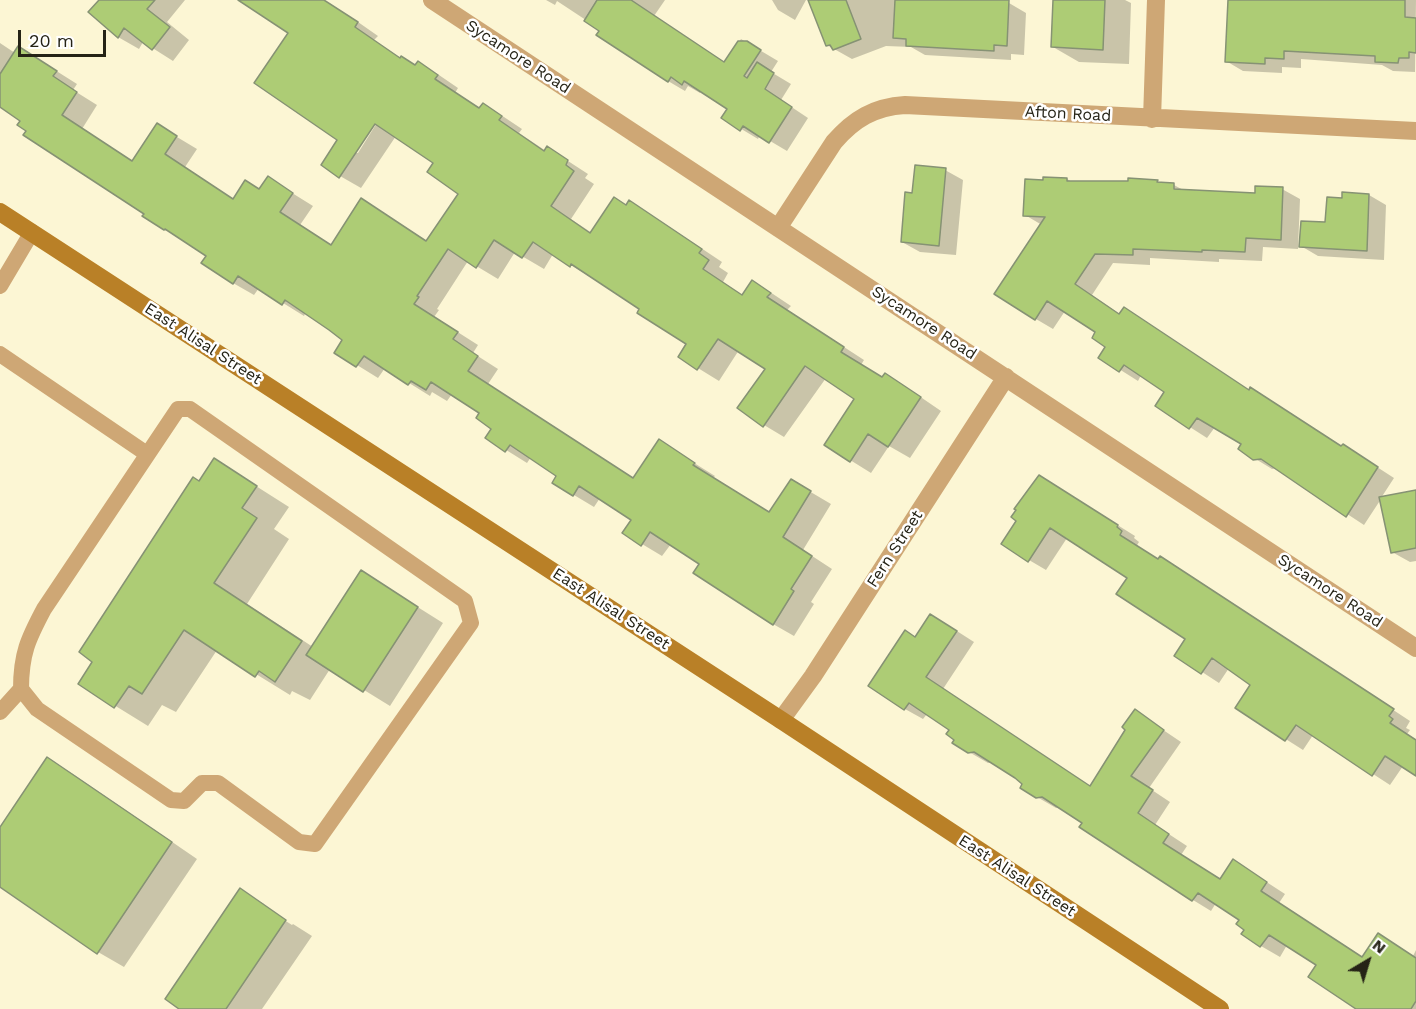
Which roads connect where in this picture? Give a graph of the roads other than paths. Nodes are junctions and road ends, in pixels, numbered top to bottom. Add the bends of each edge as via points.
1 (432, 0) edge
2 (1156, 0) edge
3 (1152, 119) junction
4 (1416, 131) edge
5 (0, 212) edge
6 (778, 228) junction
7 (32, 232) junction
8 (0, 286) edge
9 (0, 354) edge
10 (1006, 377) junction
11 (147, 454) junction
12 (1416, 648) edge
13 (21, 689) junction
14 (0, 712) edge
15 (781, 720) junction
16 (1220, 1009) edge

1 - 6 street, Sycamore Road
2 - 3 street
3 - 4 street, Afton Road
3 - 6 street, Afton Road via 905,105 875,110 853,123 834,142
5 - 7 street, East Alisal Street
6 - 10 street, Sycamore Road
7 - 8 lane
7 - 15 street, East Alisal Street
9 - 11 lane
10 - 12 street, Sycamore Road
10 - 15 street, Fern Street
11 - 13 lane via 44,609 27,642
11 - 13 lane via 178,409 190,409 465,601 471,623 315,844 299,842 218,783 202,783 184,801 171,800 38,709
13 - 14 lane
15 - 16 street, East Alisal Street

